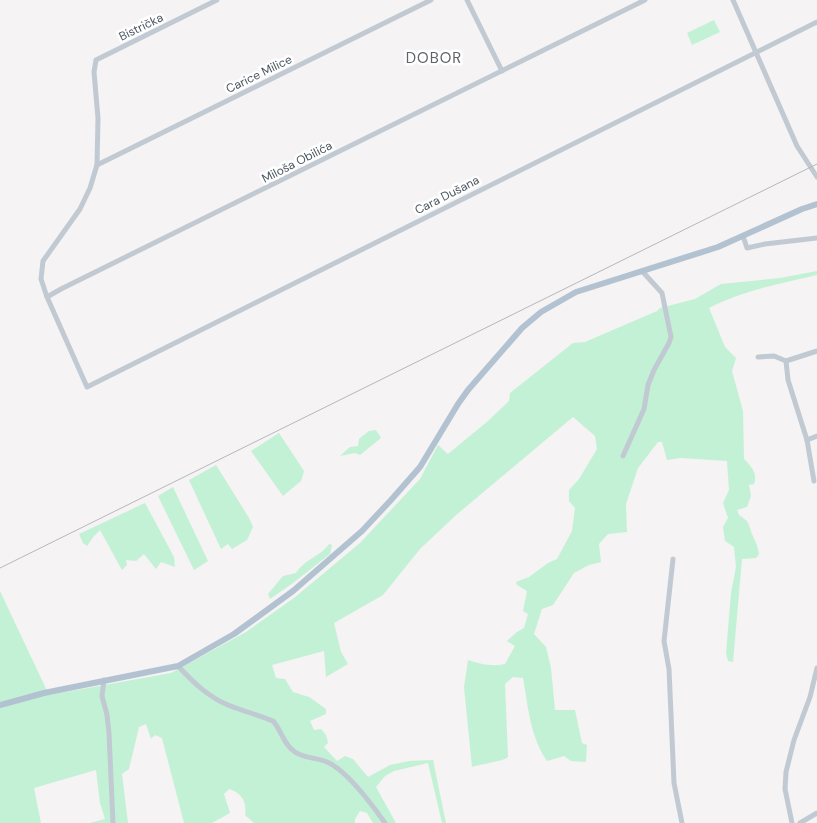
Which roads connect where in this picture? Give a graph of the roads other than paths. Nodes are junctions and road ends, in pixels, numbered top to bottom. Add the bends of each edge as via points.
1 (217, 0) edge
2 (431, 0) edge
3 (467, 0) edge
4 (645, 0) edge
5 (733, 0) edge
6 (817, 22) edge
7 (756, 52) junction
8 (502, 71) junction
9 (96, 165) junction
10 (817, 176) edge
11 (817, 204) edge
12 (743, 236) junction
13 (817, 238) edge
14 (642, 271) junction
15 (47, 297) junction
16 (817, 350) edge
17 (758, 356) dead end
18 (786, 361) junction
19 (817, 436) edge
20 (806, 440) junction
21 (623, 456) dead end
22 (814, 481) dead end
23 (673, 559) dead end
24 (178, 666) junction
25 (817, 668) edge
26 (104, 680) junction
27 (0, 704) edge
28 (817, 814) edge
29 (113, 823) edge
30 (385, 823) edge
31 (682, 823) edge
32 (792, 823) edge
33 (800, 823) edge

1 - 9 street, Bistrička via 96,60
2 - 9 street, Carice Milice
3 - 8 street
4 - 8 street, Miloša Obilića
5 - 7 street
6 - 7 street, Cara Dušana
7 - 10 street via 797,146
7 - 15 street, Cara Dušana via 87,387
8 - 15 street, Miloša Obilića
9 - 15 street via 80,209 43,261 41,279
11 - 12 main road
12 - 13 street via 747,248
12 - 14 main road
14 - 21 street via 662,293 671,337 648,384 644,409
14 - 24 main road via 576,292 528,322 458,404 420,467 362,531 271,608
16 - 18 street
17 - 18 street via 774,356
18 - 20 street via 788,380
19 - 20 street
20 - 22 street
23 - 31 street via 664,641 669,669 674,783
24 - 26 main road
24 - 30 street via 215,698 273,721 294,752 330,763 354,784
25 - 32 street via 786,772 785,789
26 - 27 main road
26 - 29 street via 102,696 109,733
28 - 33 street

